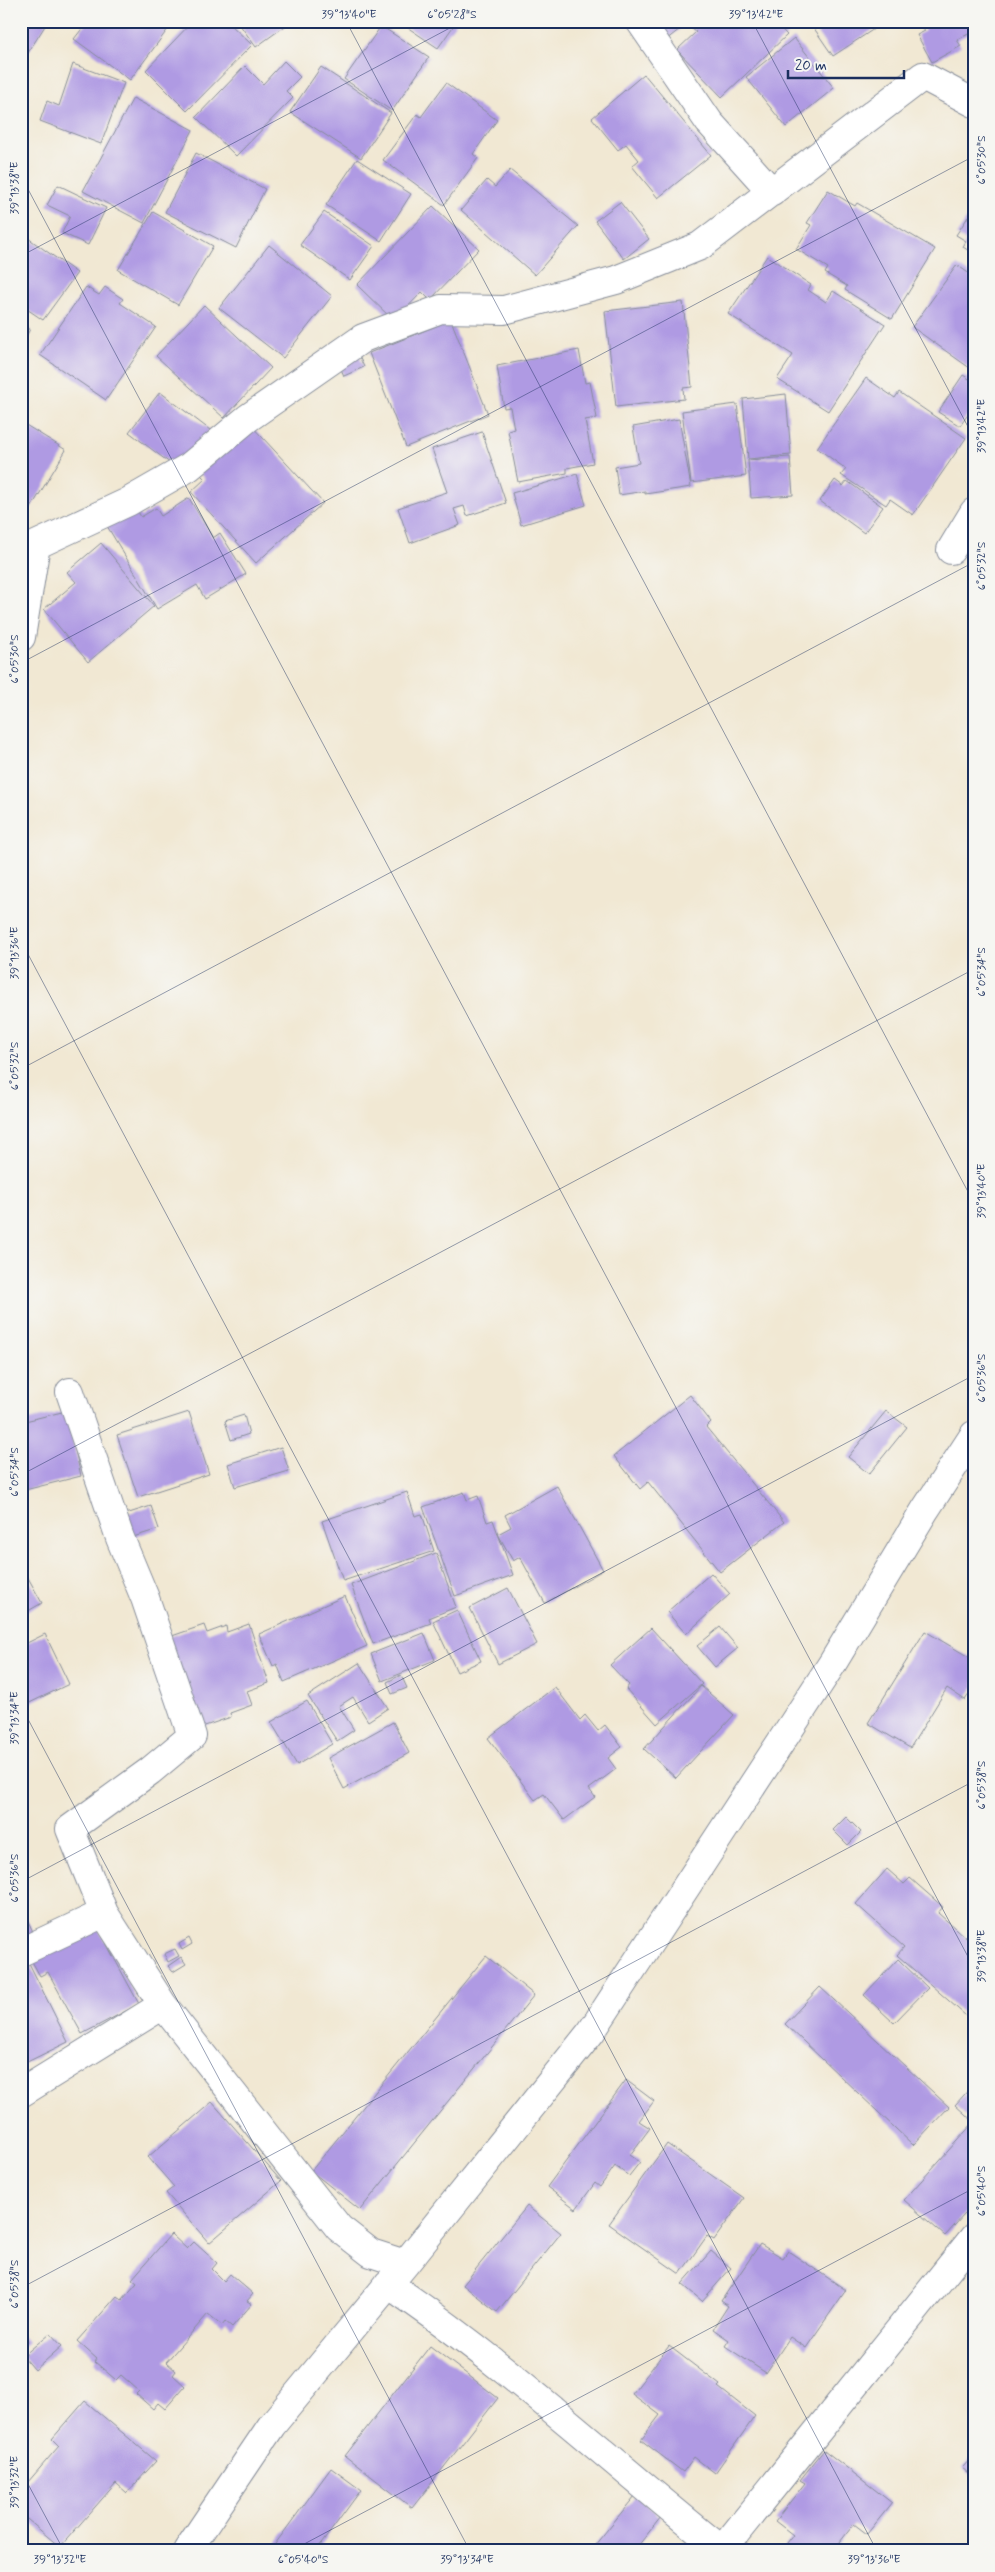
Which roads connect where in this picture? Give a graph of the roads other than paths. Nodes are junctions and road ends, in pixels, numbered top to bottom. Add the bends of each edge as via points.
1 (640, 21) edge
2 (974, 104) edge
3 (772, 192) junction
4 (974, 512) edge
5 (28, 544) edge
6 (951, 550) dead end
7 (21, 637) edge
8 (70, 1392) dead end
9 (974, 1435) edge
10 (104, 1913) junction
11 (21, 1952) edge
12 (163, 2005) junction
13 (21, 2093) edge
14 (974, 2237) edge
15 (396, 2274) junction
16 (722, 2550) edge
17 (187, 2551) edge

1 - 3 street via 709,122
2 - 3 street via 923,76
3 - 5 street via 700,246 616,280 504,310 441,309 363,338 248,418 189,467 128,502
4 - 6 street
5 - 7 street
8 - 10 street via 192,1736 70,1829
9 - 15 street via 832,1664 592,2032
10 - 11 street
10 - 12 street
12 - 13 street
12 - 15 street via 339,2228
14 - 16 street
15 - 16 street via 429,2311 547,2403
15 - 17 street via 272,2425

